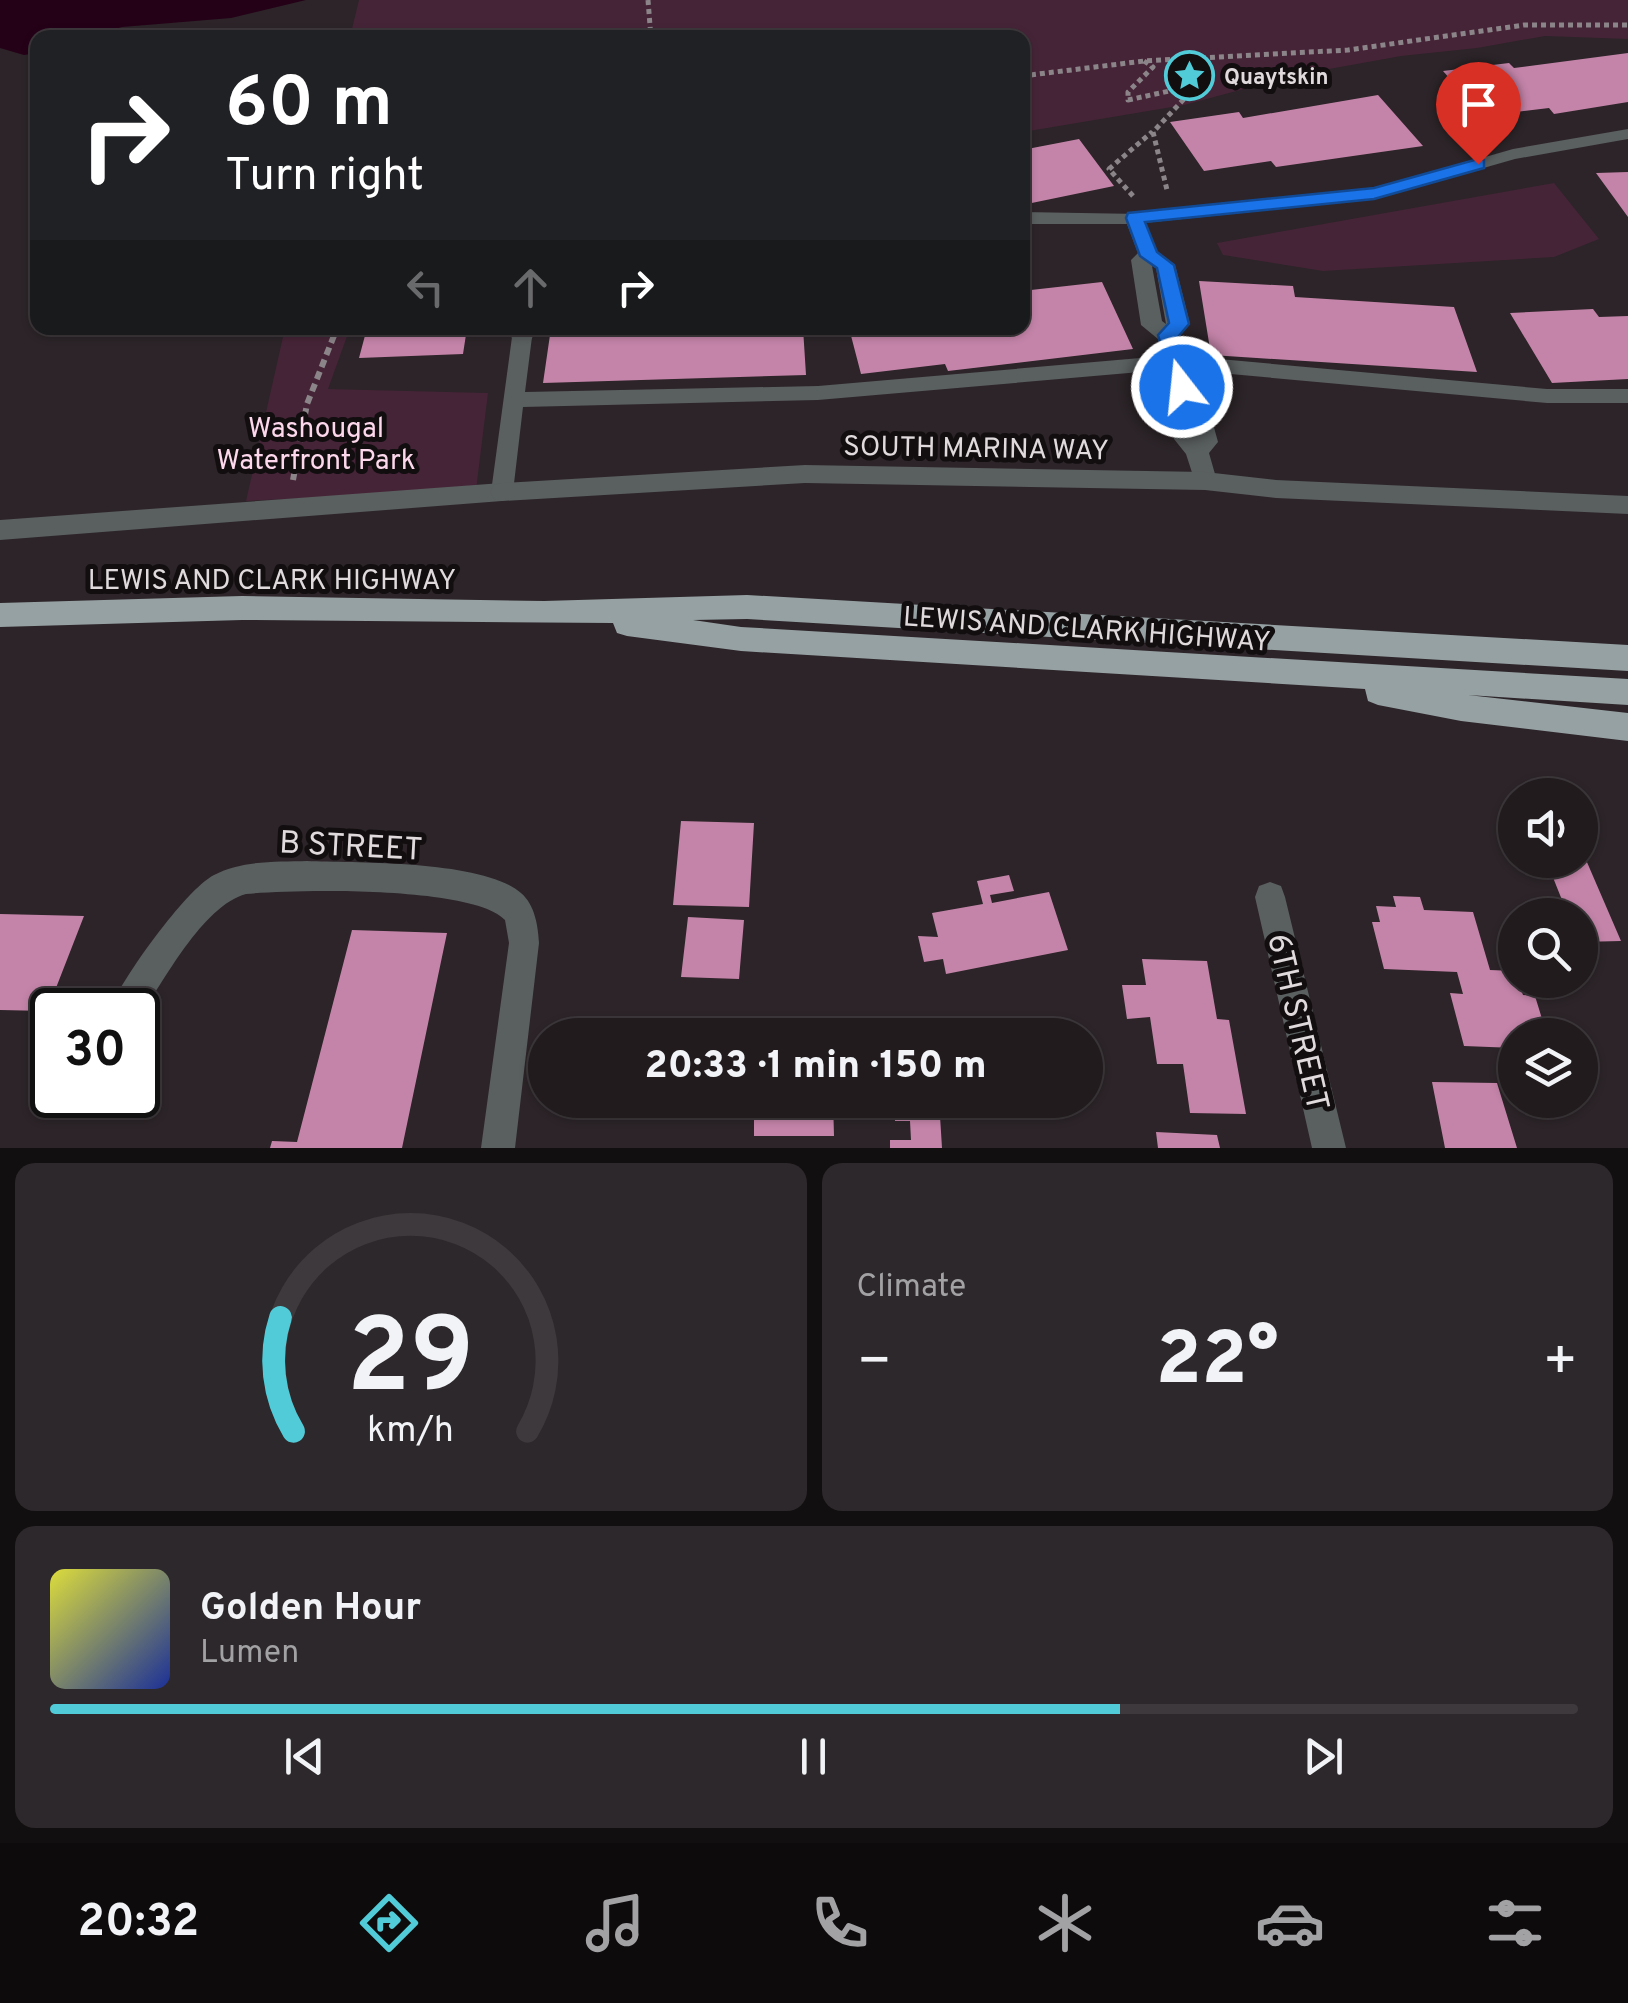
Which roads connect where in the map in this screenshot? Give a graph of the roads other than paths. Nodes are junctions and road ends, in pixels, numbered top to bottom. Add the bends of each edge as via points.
1 (1628, 134) edge
2 (1134, 207) junction
3 (1030, 217) edge
4 (524, 335) edge
5 (1175, 362) junction
6 (1628, 396) edge
7 (514, 400) junction
8 (1205, 481) junction
9 (502, 492) junction
10 (1628, 505) edge
11 (0, 530) edge
12 (544, 613) junction
13 (0, 615) edge
14 (1628, 658) edge
15 (1284, 673) junction
16 (1628, 692) edge
17 (1628, 726) edge
18 (1270, 897) dead end
19 (141, 988) edge
20 (498, 1148) edge
21 (1328, 1148) edge

1 - 2 lane via 1513,154 1374,194 1181,213
2 - 3 street
2 - 5 street via 1149,256 1165,265 1179,324 1168,335
4 - 7 lane
5 - 6 lane via 1548,396
5 - 7 lane via 818,393
5 - 8 street via 1182,387 1173,397
7 - 9 lane
8 - 9 street, SOUTH MARINA WAY via 805,474
8 - 10 street, SOUTH MARINA WAY
9 - 11 street, SOUTH MARINA WAY
12 - 13 highway, LEWIS AND CLARK HIGHWAY via 242,608
12 - 14 highway, LEWIS AND CLARK HIGHWAY via 747,607
12 - 15 highway, LEWIS AND CLARK HIGHWAY via 741,639
15 - 16 highway, LEWIS AND CLARK HIGHWAY
15 - 17 highway via 1462,708
18 - 21 street, 6TH STREET
19 - 20 street, B STREET via 222,885 263,876 469,886 513,904 524,919 524,943

